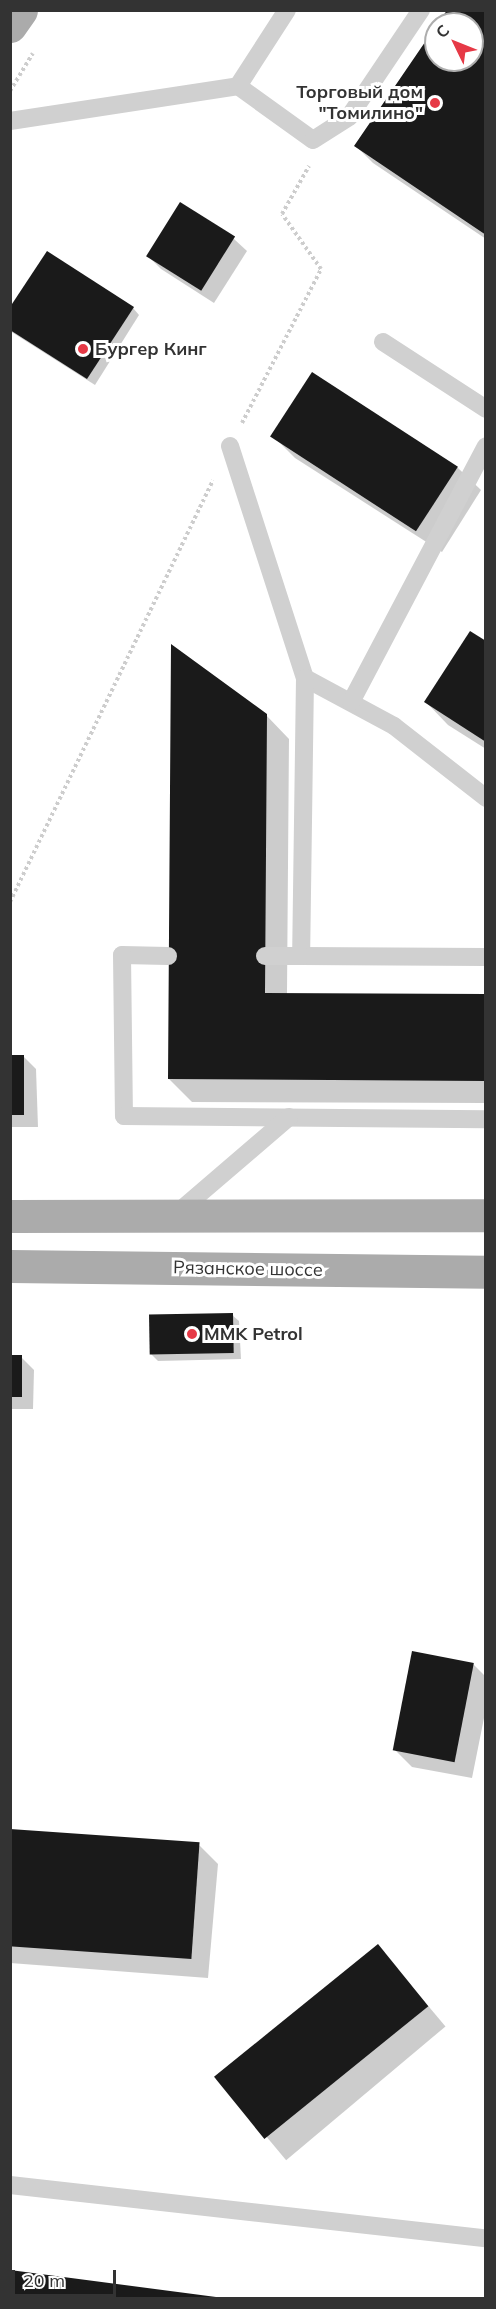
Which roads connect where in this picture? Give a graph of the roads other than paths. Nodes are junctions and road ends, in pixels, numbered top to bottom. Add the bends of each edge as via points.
1 (21, 10) edge
2 (287, 10) edge
3 (421, 10) edge
4 (10, 26) edge
5 (238, 86) junction
6 (10, 121) edge
7 (383, 342) dead end
8 (486, 409) edge
9 (230, 446) road end
10 (486, 446) edge
11 (305, 678) junction
12 (351, 702) junction
13 (486, 798) edge
14 (168, 956) dead end
15 (265, 956) dead end
16 (301, 956) junction
17 (486, 957) edge
18 (289, 1117) junction
19 (486, 1119) edge
20 (176, 1214) junction
21 (486, 1215) edge
22 (10, 1216) edge
23 (10, 1266) edge
24 (486, 1272) edge
25 (10, 2185) edge
26 (486, 2238) edge

1 - 4 main road
2 - 5 lane
3 - 5 lane via 349,117 313,140
5 - 6 lane
7 - 8 lane
9 - 11 lane
10 - 12 lane
11 - 12 lane
11 - 16 lane
12 - 13 lane via 394,726
14 - 18 lane via 122,955 124,1116
15 - 16 lane
16 - 17 lane
18 - 19 lane
18 - 20 lane
20 - 21 main road
20 - 22 main road
23 - 24 main road, Рязанское шоссе
25 - 26 lane

